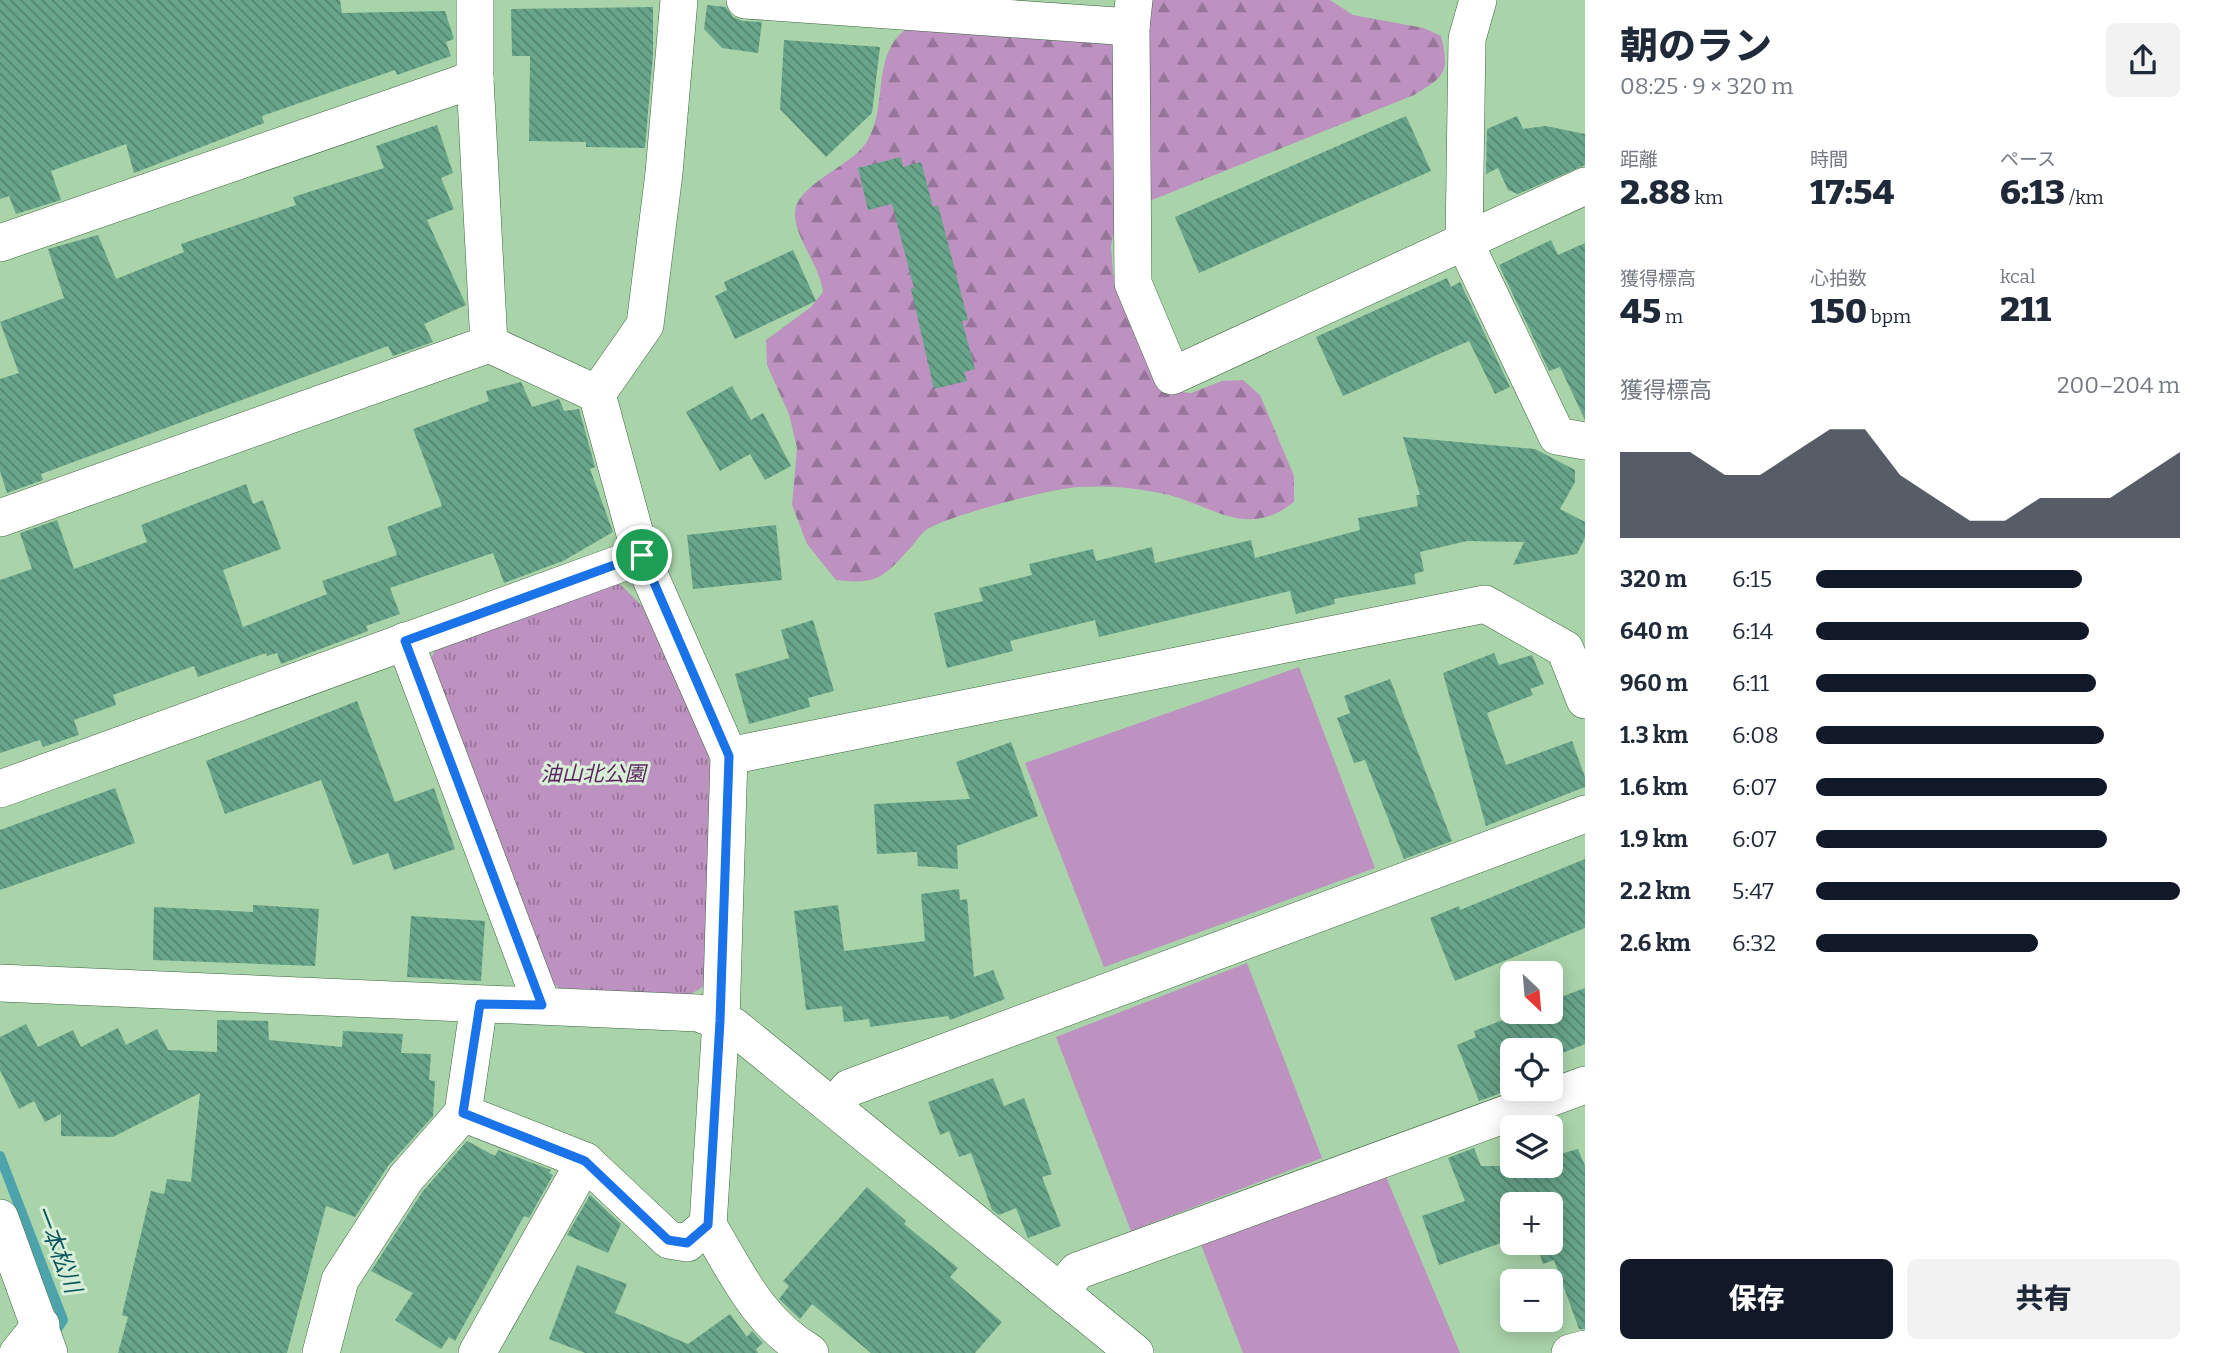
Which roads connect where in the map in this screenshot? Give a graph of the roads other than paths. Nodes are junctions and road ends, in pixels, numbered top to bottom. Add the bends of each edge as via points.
1 (475, 0) edge
2 (679, 0) edge
3 (745, 0) edge
4 (1478, 0) edge
5 (814, 3) edge
6 (1133, 14) edge
7 (475, 79) junction
8 (1585, 186) edge
9 (1464, 241) junction
10 (0, 243) edge
11 (489, 344) junction
12 (597, 394) junction
13 (1585, 441) edge
14 (0, 518) edge
15 (642, 555) junction
16 (405, 641) junction
17 (1585, 700) edge
18 (729, 756) junction
19 (0, 789) edge
20 (1585, 814) edge
21 (0, 983) edge
22 (480, 1004) junction
23 (542, 1005) junction
24 (720, 1021) junction
25 (1585, 1085) edge
26 (834, 1106) junction
27 (463, 1113) junction
28 (585, 1161) junction
29 (0, 1218) edge
30 (708, 1225) junction
31 (1060, 1292) junction
32 (45, 1339) edge
33 (1585, 1349) edge
34 (18, 1353) edge
35 (321, 1353) edge
36 (477, 1353) edge
37 (810, 1353) edge
38 (1135, 1353) edge
39 (1570, 1353) edge

1 - 7 street
2 - 12 street via 645,325
3 - 5 street
4 - 9 street via 1467,39
5 - 6 street
6 - 9 street via 1133,283 1172,376
7 - 10 street
7 - 11 street
8 - 9 street
9 - 13 street via 1557,436
11 - 12 street
11 - 14 street
12 - 15 street
15 - 16 street
15 - 18 street
16 - 19 street
16 - 23 street
17 - 18 street via 1565,649 1485,604
18 - 24 street
20 - 26 street via 849,1088
21 - 22 street
22 - 23 street
22 - 27 street
23 - 24 street via 698,1013
24 - 26 street via 733,1026
24 - 30 street
25 - 31 street via 1077,1271
26 - 31 street
27 - 28 street
27 - 35 street via 407,1178 340,1280
28 - 30 street via 668,1240 687,1243
28 - 36 street
29 - 32 street
30 - 37 street via 761,1312 783,1336
31 - 38 street
32 - 34 street
33 - 39 street

